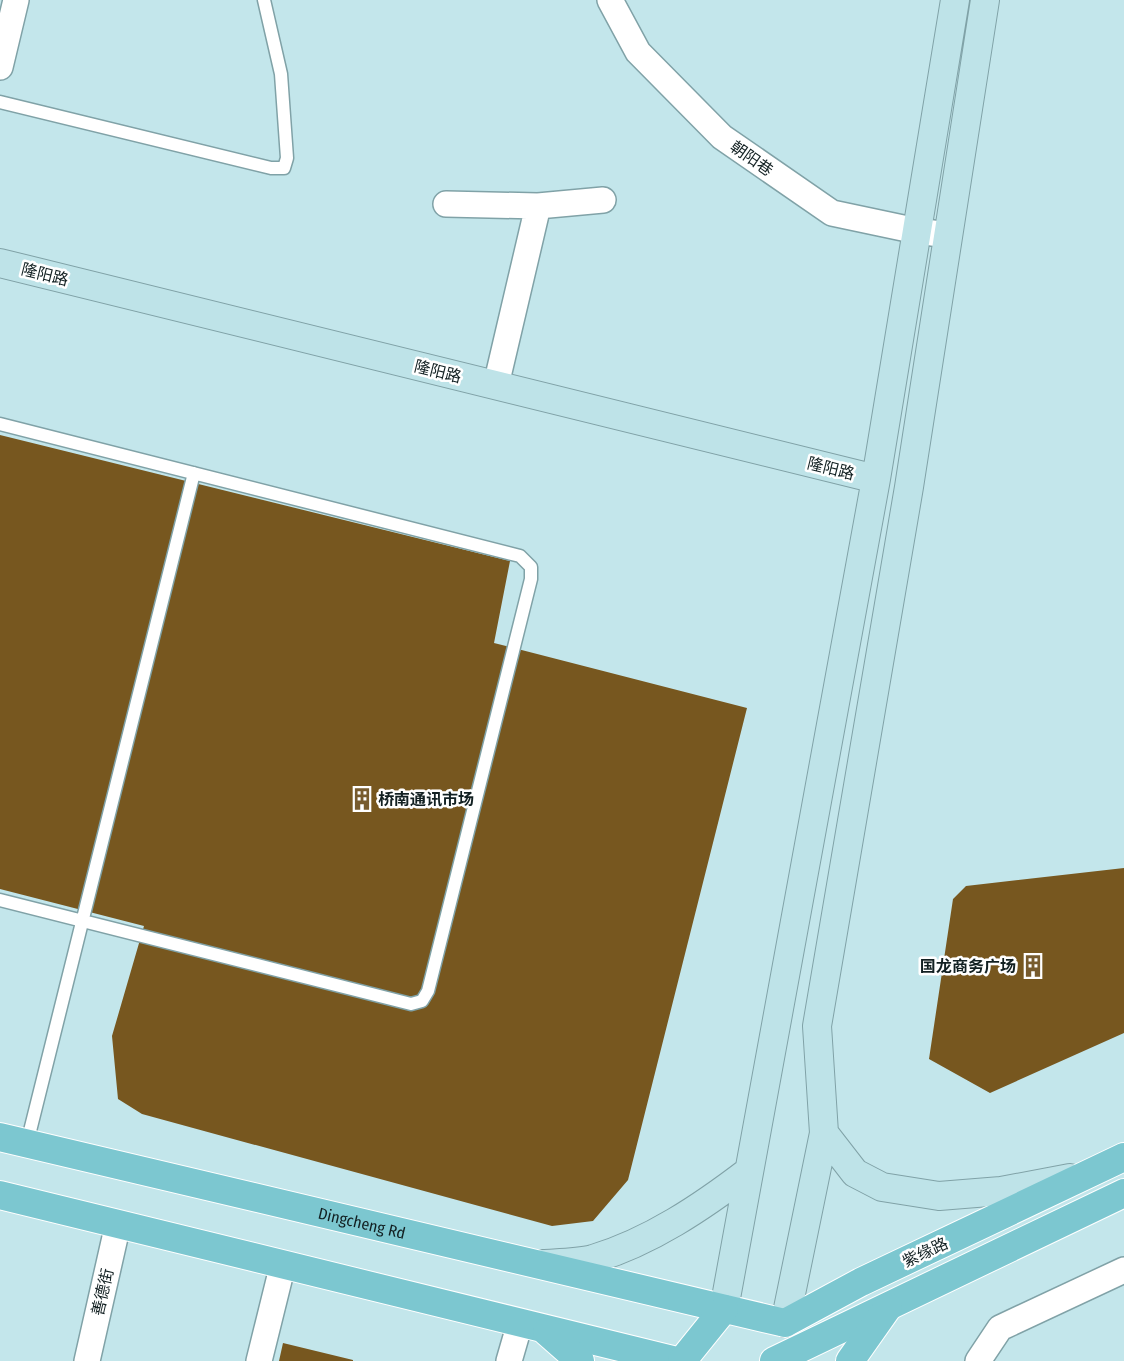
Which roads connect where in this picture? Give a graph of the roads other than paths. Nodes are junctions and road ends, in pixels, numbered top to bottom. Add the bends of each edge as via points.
1 (16, 0) edge
2 (264, 0) edge
3 (610, 0) edge
4 (956, 0) edge
5 (985, 0) edge
6 (0, 64) edge
7 (0, 102) edge
8 (603, 200) dead end
9 (446, 204) dead end
10 (538, 206) junction
11 (917, 231) junction
12 (948, 235) junction
13 (0, 262) edge
14 (496, 385) junction
15 (0, 424) edge
16 (194, 473) junction
17 (876, 479) junction
18 (0, 900) edge
19 (83, 921) junction
20 (824, 1133) junction
21 (0, 1137) edge
22 (28, 1144) junction
23 (1124, 1157) edge
24 (749, 1171) junction
25 (1086, 1175) junction
26 (1124, 1193) edge
27 (0, 1195) edge
28 (118, 1224) junction
29 (283, 1264) junction
30 (537, 1265) junction
31 (1124, 1270) edge
32 (890, 1304) junction
33 (724, 1309) junction
34 (786, 1323) junction
35 (531, 1325) junction
36 (87, 1361) edge
37 (259, 1361) edge
38 (509, 1361) edge
39 (580, 1361) edge
40 (677, 1361) edge
41 (682, 1361) edge
42 (755, 1361) edge
43 (774, 1361) edge
44 (850, 1361) edge
45 (978, 1361) edge

1 - 6 street
2 - 7 lane via 281,74 287,158 284,168 271,168
3 - 11 street, 朝阳巷 via 638,52 722,137 832,214
4 - 11 main road
5 - 12 main road
8 - 10 street
9 - 10 street
10 - 14 street
11 - 12 street, 朝阳巷
11 - 17 main road
12 - 20 main road via 817,1026
13 - 14 main road, 隆阳路
14 - 17 main road, 隆阳路
15 - 16 lane
16 - 19 lane
16 - 19 lane via 520,556 531,567 531,579 428,991 422,1001 411,1004
17 - 24 main road
18 - 19 lane
19 - 22 lane
20 - 25 main road via 855,1173 882,1187 939,1196 1001,1191
20 - 34 main road
21 - 22 main road, Dingcheng Rd
22 - 30 main road, Dingcheng Rd
23 - 25 main road, 紫缘路
24 - 30 main road via 678,1221 629,1246 591,1260
24 - 33 main road
25 - 34 main road, 紫缘路 via 861,1282
26 - 32 main road, 紫缘路
27 - 28 main road
28 - 29 main road
28 - 36 street, 善德街
29 - 35 main road
29 - 37 street
30 - 33 main road, Dingcheng Rd
31 - 45 street via 1000,1328
32 - 43 main road, 紫缘路
32 - 44 main road
33 - 34 main road
33 - 41 main road
34 - 42 main road
35 - 38 street
35 - 39 main road
35 - 40 main road

